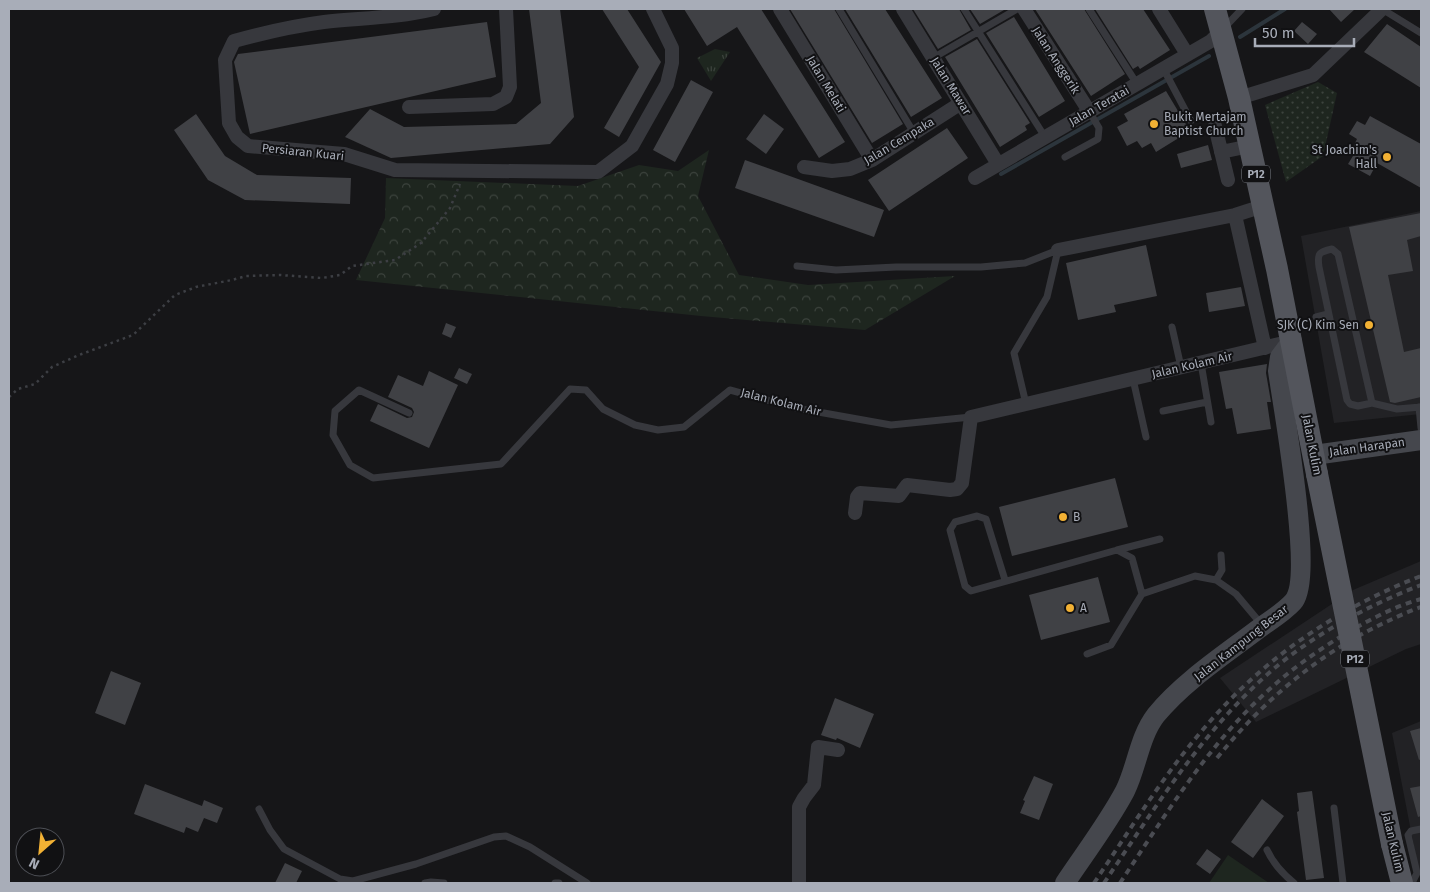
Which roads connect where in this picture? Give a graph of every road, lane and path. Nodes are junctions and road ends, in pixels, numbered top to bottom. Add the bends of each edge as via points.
1 (434, 9) edge
2 (506, 9) edge
3 (653, 9) edge
4 (780, 9) edge
5 (839, 9) edge
6 (903, 9) edge
7 (964, 9) edge
8 (1017, 9) edge
9 (1024, 9) edge
10 (1090, 9) edge
11 (1159, 9) edge
12 (1215, 9) edge
13 (1242, 9) edge
14 (1382, 9) edge
15 (978, 31) junction
16 (1221, 31) junction
17 (1421, 33) edge
18 (1187, 54) junction
19 (933, 58) junction
20 (1163, 68) junction
21 (1136, 84) junction
22 (1240, 98) junction
23 (961, 103) junction
24 (409, 107) dead end
25 (1089, 111) junction
26 (1191, 121) dead end
27 (1215, 126) dead end
28 (914, 133) junction
29 (1045, 137) junction
30 (1250, 146) junction
31 (1221, 152) junction
32 (1065, 157) dead end
33 (872, 160) junction
34 (998, 164) junction
35 (804, 167) dead end
36 (466, 171) junction
37 (975, 178) dead end
38 (1228, 180) dead end
39 (1263, 206) junction
40 (1235, 214) junction
41 (1058, 250) junction
42 (797, 266) dead end
43 (1328, 314) junction
44 (1316, 317) dead end
45 (1172, 327) dead end
46 (1292, 341) junction
47 (1265, 348) junction
48 (1201, 362) junction
49 (1181, 367) junction
50 (1133, 379) junction
51 (9, 397) edge
52 (1207, 402) junction
53 (1372, 402) junction
54 (1026, 404) junction
55 (1420, 407) edge
56 (1163, 411) dead end
57 (409, 413) dead end
58 (970, 417) junction
59 (1210, 422) dead end
60 (1421, 428) edge
61 (1146, 437) dead end
62 (1421, 440) edge
63 (1315, 464) junction
64 (855, 513) dead end
65 (1160, 539) dead end
66 (1117, 550) junction
67 (1221, 555) dead end
68 (1005, 580) junction
69 (1216, 580) junction
70 (1142, 594) junction
71 (1262, 626) junction
72 (1087, 654) dead end
73 (838, 750) dead end
74 (1334, 808) dead end
75 (259, 810) dead end
76 (1421, 829) edge
77 (1266, 850) dead end
78 (425, 883) edge
79 (444, 883) edge
80 (555, 883) edge
81 (559, 883) edge
82 (587, 883) edge
83 (799, 883) edge
84 (1065, 883) edge
85 (1294, 883) edge
86 (1343, 883) edge
87 (1402, 883) edge
88 (1412, 883) edge

1 - 36 street, Persiaran Kuari via 321,23 262,33 234,42 224,60 229,123 237,137 248,146 344,154 394,170
2 - 24 street via 510,87 506,97 493,104
3 - 36 street, Persiaran Kuari via 672,48 672,63 667,84 632,146 598,172
4 - 33 street, Jalan Melati
5 - 28 lane
6 - 19 street, Jalan Mawar
7 - 15 lane
8 - 15 lane
9 - 25 street, Jalan Anggerik
10 - 21 lane
11 - 18 street
12 - 16 main road, Jalan Kulim / P12
13 - 16 lane
14 - 17 lane
14 - 22 street via 1313,75
15 - 19 lane
15 - 29 lane
16 - 18 street, Jalan Teratai via 1211,41
16 - 22 main road, Jalan Kulim / P12
18 - 20 street, Jalan Teratai
19 - 23 street, Jalan Mawar
20 - 21 street, Jalan Teratai
20 - 26 lane
21 - 25 street, Jalan Teratai
22 - 30 main road, Jalan Kulim / P12
23 - 28 street, Jalan Cempaka
23 - 34 street, Jalan Mawar
25 - 29 street, Jalan Teratai
25 - 32 lane via 1099,128 1098,139
27 - 31 street
28 - 33 street, Jalan Cempaka
29 - 34 street, Jalan Teratai
30 - 31 street
30 - 39 main road, Jalan Kulim / P12
31 - 38 street
33 - 35 street, Jalan Cempaka via 850,169 832,171
34 - 37 street, Jalan Teratai
36 - 51 path via 450,208 421,243 395,260 352,266 340,275 322,278 246,276 175,294 133,335 52,367 35,384 18,389
39 - 40 street
39 - 46 main road, Jalan Kulim / P12
40 - 41 street
40 - 47 street
41 - 42 lane via 1025,263 981,267 836,270
41 - 54 lane via 1046,297 1014,353
43 - 44 lane
43 - 53 lane via 1346,400 1358,406
43 - 53 lane via 1318,261 1320,252 1332,249 1338,254
45 - 49 lane
46 - 47 street, Jalan Kolam Air
46 - 63 main road, Jalan Kulim / P12
46 - 71 street, Jalan Kampung Besar via 1280,357 1278,371 1296,486 1300,579 1294,601
47 - 48 street, Jalan Kolam Air
48 - 49 street, Jalan Kolam Air
48 - 52 lane
49 - 50 street, Jalan Kolam Air
50 - 54 street, Jalan Kolam Air
50 - 61 lane
52 - 56 lane
52 - 59 lane
53 - 55 lane via 1396,409
54 - 58 street, Jalan Kolam Air
55 - 60 lane
57 - 58 lane, Jalan Kolam Air via 359,390 335,411 333,435 350,465 373,478 501,464 570,389 586,390 603,409 634,425 658,430 684,427 730,390 796,408 891,425
58 - 64 street via 962,483 958,489 907,485 899,496 860,494
62 - 63 street, Jalan Harapan
63 - 87 main road, Jalan Kulim / P12, bridge
65 - 66 lane
66 - 68 lane
66 - 70 lane via 1132,558
67 - 69 lane via 1222,570
68 - 68 lane via 971,590 965,586 950,530 955,522 977,516 986,519
69 - 70 lane via 1194,576
69 - 71 lane via 1236,594
70 - 72 lane via 1111,645
71 - 84 street, Jalan Kampung Besar via 1206,669 1156,715 1145,734 1125,791
73 - 83 street via 818,747 814,784 799,807
74 - 86 lane
75 - 82 lane via 284,849 340,879 353,881 506,836 530,847
76 - 88 lane via 1408,835 1416,874
77 - 85 lane
78 - 79 lane
80 - 81 lane

